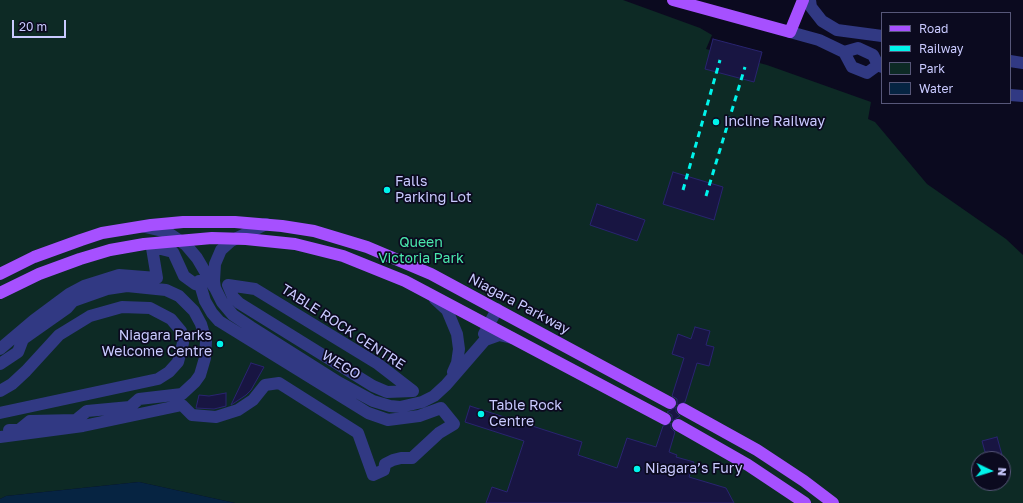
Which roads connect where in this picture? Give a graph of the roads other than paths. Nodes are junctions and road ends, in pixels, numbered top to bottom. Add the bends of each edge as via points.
1 (679, 0) edge
2 (803, 0) edge
3 (810, 0) edge
4 (790, 32) junction
5 (881, 36) edge
6 (844, 52) junction
7 (879, 60) edge
8 (1011, 61) edge
9 (1023, 63) edge
10 (1011, 95) edge
11 (1023, 96) edge
12 (266, 224) junction
13 (140, 226) junction
14 (238, 238) junction
15 (180, 240) junction
16 (268, 241) junction
17 (144, 244) junction
18 (205, 271) junction
19 (0, 274) edge
20 (228, 285) joint
21 (423, 289) junction
22 (0, 293) edge
23 (222, 302) junction
24 (497, 309) junction
25 (489, 324) junction
26 (520, 341) junction
27 (478, 346) junction
28 (0, 349) edge
29 (0, 364) edge
30 (452, 377) junction
31 (0, 391) edge
32 (670, 403) dead end
33 (683, 409) dead end
34 (0, 413) edge
35 (665, 419) dead end
36 (678, 425) dead end
37 (0, 431) edge
38 (0, 437) edge
39 (805, 503) edge
40 (833, 503) edge

1 - 4 main road
2 - 4 main road
3 - 5 street via 822,21 837,30
4 - 6 street via 819,40
6 - 7 street via 858,48
6 - 7 street via 852,67 866,73
8 - 9 street
10 - 11 street
12 - 13 main road, Niagara Parkway via 183,222
12 - 14 street, WEGO
12 - 24 main road, Niagara Parkway via 314,231 367,247 431,274
13 - 15 street via 167,232
13 - 19 main road, Niagara Parkway via 81,240 34,257
14 - 15 main road
14 - 16 main road
14 - 23 street, WEGO via 221,250 215,264 215,288
15 - 17 main road
15 - 18 street
16 - 21 main road via 343,256
16 - 23 street via 244,244 226,256 221,264 219,279
17 - 18 street via 177,249 195,260
17 - 22 main road via 80,259 39,274
18 - 23 street
20 - 20 street, TABLE ROCK CENTRE via 255,289 378,364 413,391 387,392 373,386 239,303
21 - 25 main road
21 - 30 street, WEGO via 447,310 453,321 458,349
23 - 30 street, WEGO via 233,315 338,382 382,404 400,407 422,402 434,396
24 - 25 street
24 - 32 main road, Niagara Parkway
25 - 26 main road
25 - 27 street
26 - 27 street, WEGO via 504,336 492,336
26 - 35 main road
27 - 30 street, WEGO
28 - 38 street via 34,320 84,286 120,275 158,278 152,248 161,249 173,252 184,276 196,284 199,281 205,301 219,321 368,413 388,420 419,416 441,408 454,424 439,433 412,458 393,460 385,464 384,470 373,475 358,433 279,383 265,385 253,400 238,410 216,417 192,415 182,405 68,429
29 - 37 street via 18,352 23,339 73,301 107,289 127,286 166,290 179,296 194,311 206,341 200,375 182,394 139,399 130,407 87,411 76,420 30,421 19,430
31 - 34 street via 26,371 59,335 90,316 122,307 150,308 171,319 181,331 183,343 178,362 158,379
33 - 40 main road via 757,450
36 - 39 main road via 748,464

